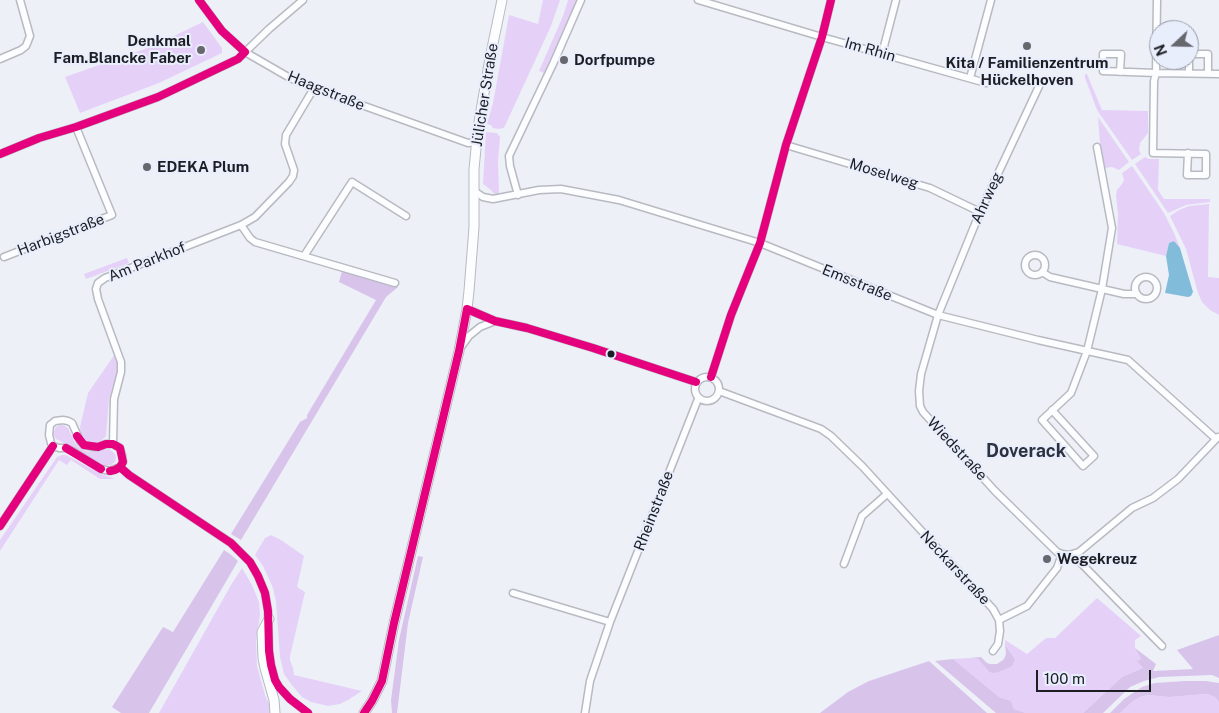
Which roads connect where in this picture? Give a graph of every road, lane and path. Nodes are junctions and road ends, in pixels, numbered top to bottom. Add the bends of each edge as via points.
1 (20, 0) edge
2 (199, 0) edge
3 (303, 0) edge
4 (502, 0) edge
5 (582, 0) edge
6 (698, 0) edge
7 (831, 0) edge
8 (896, 0) edge
9 (991, 0) edge
10 (1157, 0) edge
11 (822, 37) junction
12 (245, 52) junction
13 (882, 54) junction
14 (0, 59) edge
15 (1120, 72) dead end
16 (1156, 73) junction
17 (1189, 73) junction
18 (1208, 73) junction
19 (1219, 74) edge
20 (970, 78) junction
21 (986, 82) dead end
22 (1041, 82) dead end
23 (314, 88) junction
24 (76, 127) junction
25 (477, 142) junction
26 (786, 145) junction
27 (1098, 147) dead end
28 (1188, 153) junction
29 (0, 154) edge
30 (474, 191) junction
31 (518, 195) junction
32 (980, 212) junction
33 (406, 216) dead end
34 (241, 225) junction
35 (760, 243) junction
36 (304, 256) junction
37 (4, 257) dead end
38 (1042, 272) dead end
39 (394, 283) dead end
40 (1102, 289) junction
41 (1137, 294) dead end
42 (467, 309) junction
43 (938, 315) junction
44 (495, 321) junction
45 (458, 351) junction
46 (1087, 351) junction
47 (710, 377) junction
48 (696, 382) junction
49 (719, 392) junction
50 (698, 399) junction
51 (1052, 410) junction
52 (1218, 437) edge
53 (113, 444) junction
54 (53, 446) junction
55 (120, 467) junction
56 (887, 494) junction
57 (0, 526) edge
58 (1062, 554) junction
59 (1075, 554) junction
60 (844, 564) dead end
61 (513, 593) dead end
62 (269, 619) junction
63 (999, 620) junction
64 (610, 622) junction
65 (1162, 646) dead end
66 (993, 651) dead end
67 (275, 713) edge
68 (308, 713) edge
69 (364, 713) edge
70 (585, 713) edge

1 - 14 street via 30,36 21,50
2 - 12 street, Haagstraße via 222,31
3 - 12 street
4 - 25 main road, Jülicher Straße
5 - 31 street via 509,156
6 - 11 street, Im Rhin
7 - 11 street
8 - 13 street
9 - 20 street
10 - 16 street
11 - 13 street, Im Rhin
11 - 26 street
12 - 23 street, Haagstraße
12 - 24 street via 238,60 176,90
13 - 20 street, Im Rhin
15 - 16 street
16 - 17 street
16 - 28 street via 1153,153
17 - 18 street
17 - 18 street via 1189,54 1208,54
18 - 19 street
20 - 21 street, Im Rhin
22 - 32 street, Ahrweg
23 - 25 street, Haagstraße via 468,143
23 - 34 street, Am Parkhof via 286,135 285,144 293,176 255,217
24 - 29 street
24 - 37 street, Harbigstraße via 112,215
25 - 30 main road, Jülicher Straße
26 - 32 street, Moselweg via 930,188
26 - 35 street
27 - 40 street via 1112,228
28 - 28 street via 1188,175 1206,175 1206,154
30 - 31 street, Emsstraße via 493,199
30 - 42 main road, Jülicher Straße
31 - 35 street, Emsstraße via 561,189 618,200
32 - 43 street, Ahrweg
33 - 36 street via 352,182
34 - 36 street via 256,242
34 - 53 street, Am Parkhof via 98,283 98,299 121,362 114,399
35 - 43 street, Emsstraße
35 - 47 street
36 - 39 street
38 - 40 street via 1050,277
40 - 41 street
40 - 46 street
42 - 44 street
42 - 45 main road, Jülicher Straße
43 - 46 street, Emsstraße
43 - 58 street, Wiedstraße via 921,374 919,390 923,412 995,490
44 - 45 street via 480,327
44 - 48 street via 527,328
45 - 69 main road, Jülicher Straße via 382,681
46 - 51 street via 1071,393
46 - 52 street, Emsstraße via 1128,360
47 - 48 street via 705,376
47 - 49 street via 718,382
48 - 50 street, Rheinstraße via 694,390
49 - 50 street via 710,401
49 - 56 street, Neckarstraße via 805,423 831,436
50 - 64 street, Rheinstraße
51 - 51 street via 1042,420 1083,466 1094,456
52 - 59 street via 1178,479 1153,498 1132,508
53 - 54 street via 84,445 72,423 63,420 53,422 49,430
53 - 55 street via 120,448 123,462
54 - 55 street via 66,448 101,469 110,471
54 - 57 street
55 - 62 street via 231,544 250,562 265,593
56 - 60 street via 862,516
56 - 63 street, Neckarstraße via 993,609
58 - 59 street
58 - 63 street via 1057,568 1027,606
59 - 65 street
61 - 64 street
62 - 67 main road via 262,632 263,658
62 - 68 street via 269,650 275,680 290,699
63 - 66 street, Neckarstraße via 998,644
64 - 70 street, Rheinstraße via 590,681

